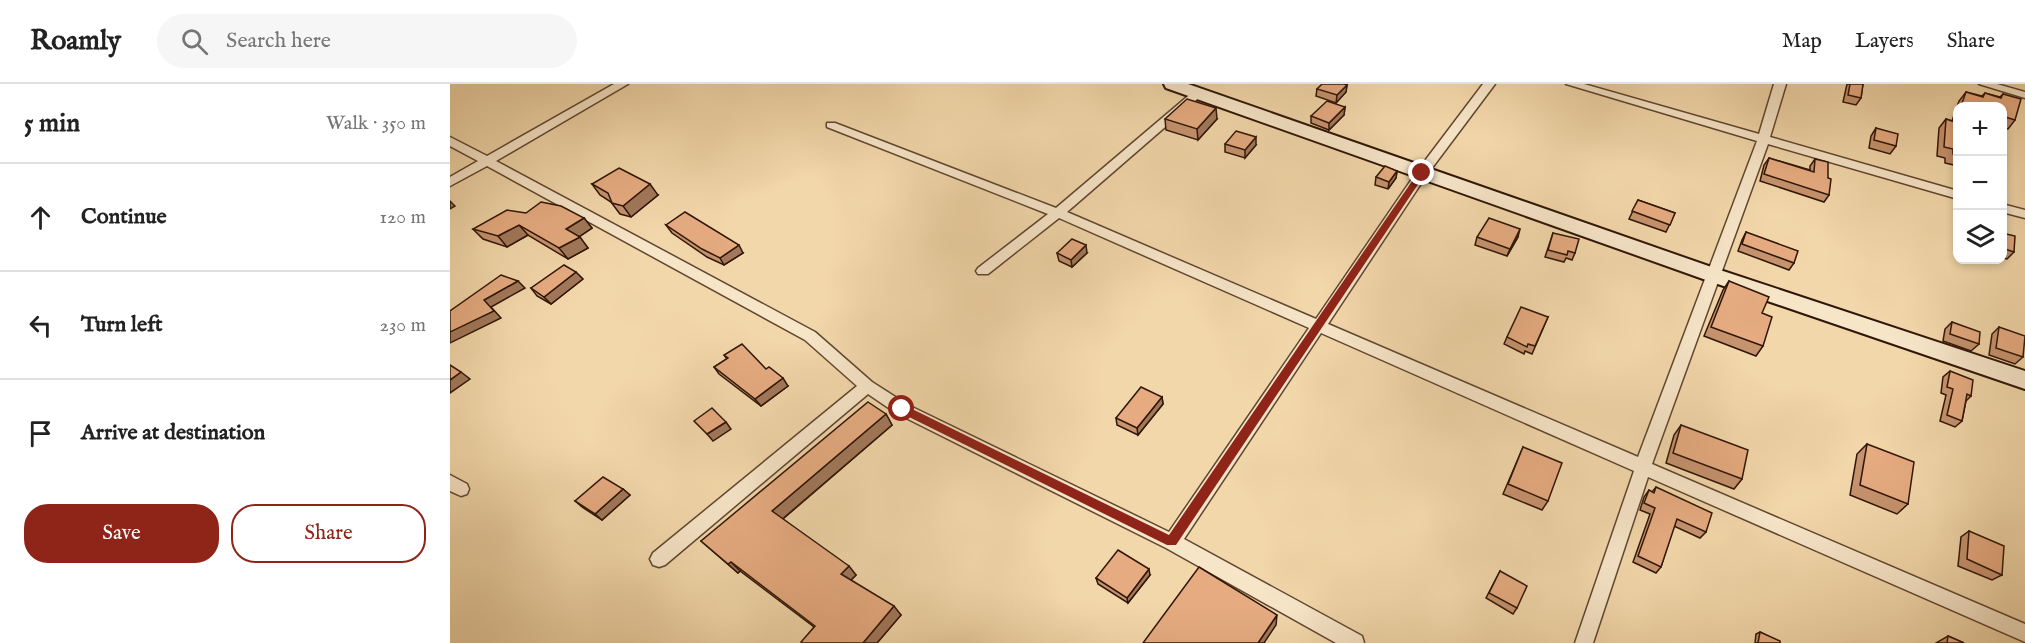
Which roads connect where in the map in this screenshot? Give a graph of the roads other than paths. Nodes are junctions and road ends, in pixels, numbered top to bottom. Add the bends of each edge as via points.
1 (622, 84) edge
2 (1172, 84) edge
3 (1489, 84) edge
4 (1572, 84) edge
5 (1780, 84) edge
6 (1984, 84) edge
7 (1198, 93) junction
8 (2025, 95) edge
9 (831, 125) dead end
10 (450, 141) edge
11 (1763, 141) junction
12 (488, 161) junction
13 (1422, 173) junction
14 (450, 182) edge
15 (1953, 194) edge
16 (2007, 209) edge
17 (1058, 213) junction
18 (2025, 214) edge
19 (983, 271) dead end
20 (1713, 275) junction
21 (1319, 325) junction
22 (2025, 380) edge
23 (867, 386) junction
24 (1642, 466) junction
25 (1172, 542) junction
26 (659, 559) dead end
27 (2025, 633) edge
28 (1355, 643) edge
29 (1584, 643) edge

1 - 12 street
2 - 7 main road
3 - 13 street
4 - 11 street
5 - 11 street
6 - 8 street
7 - 13 main road
7 - 17 street
9 - 17 street
10 - 12 street
11 - 15 street
11 - 20 street
12 - 14 street
12 - 23 street via 810,336
13 - 20 main road
13 - 21 street
16 - 18 street
17 - 19 street
17 - 21 street
20 - 22 main road
20 - 24 street
21 - 24 street
21 - 25 street
23 - 25 street via 902,409
23 - 26 street
24 - 27 street
24 - 29 street
25 - 28 street

